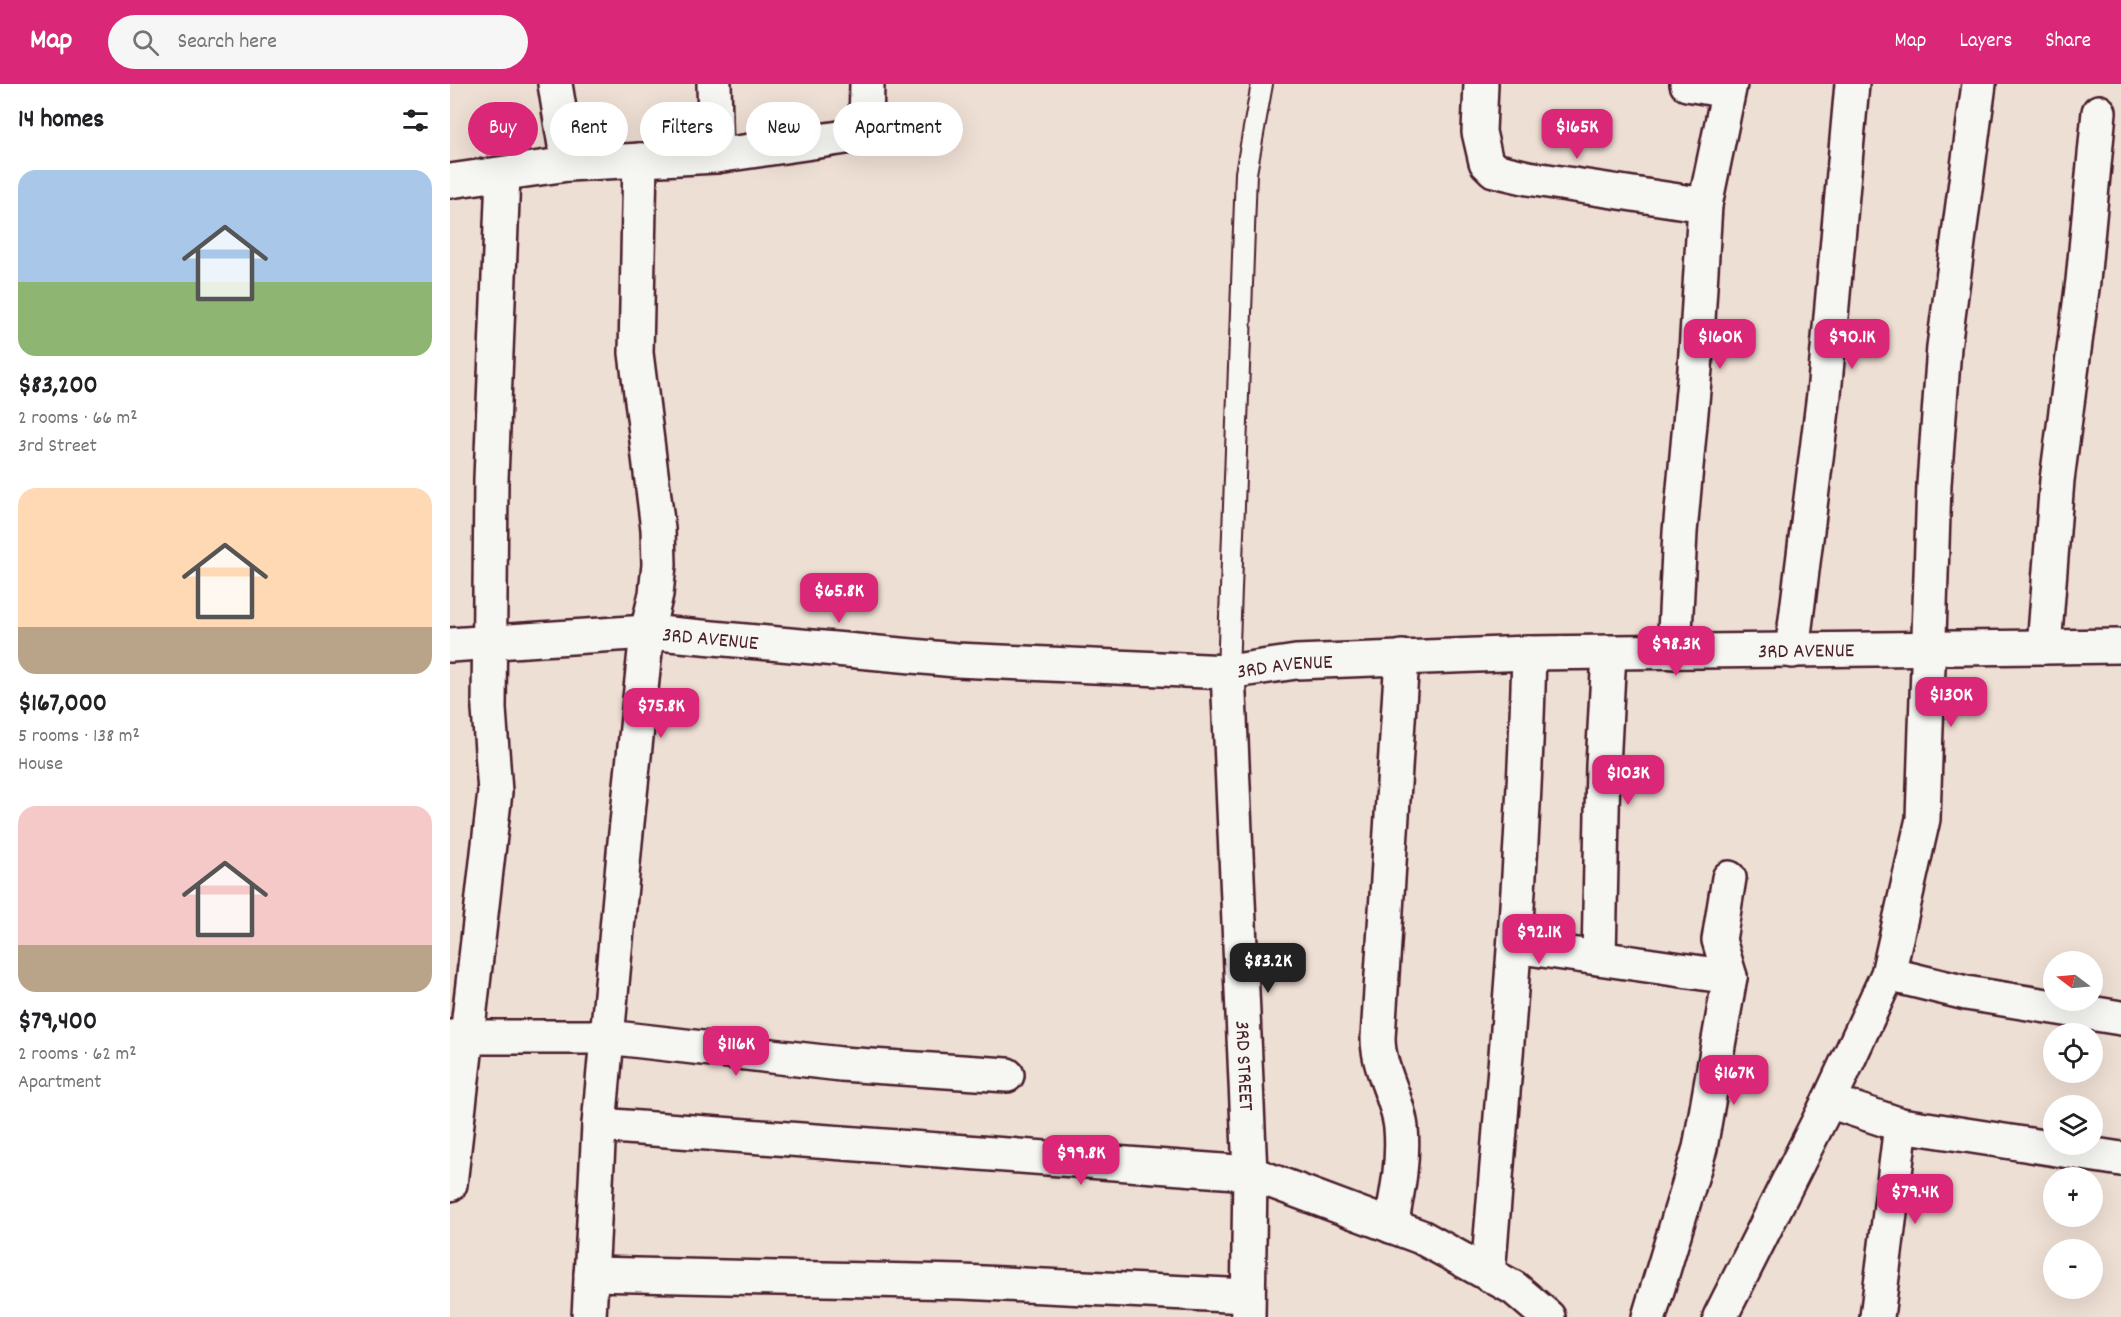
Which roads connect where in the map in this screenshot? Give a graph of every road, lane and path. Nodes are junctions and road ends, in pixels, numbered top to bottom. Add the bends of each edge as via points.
1 (555, 84) edge
2 (714, 84) edge
3 (867, 84) edge
4 (1262, 84) edge
5 (1480, 84) edge
6 (1687, 84) edge
7 (1852, 84) edge
8 (1979, 84) edge
9 (1729, 87) edge
10 (714, 102) edge
11 (2099, 112) dead end
12 (734, 153) edge
13 (716, 156) edge
14 (640, 160) junction
15 (568, 164) junction
16 (503, 175) junction
17 (450, 181) edge
18 (1705, 205) junction
19 (647, 632) junction
20 (489, 642) junction
21 (450, 645) edge
22 (2121, 646) edge
23 (2044, 647) junction
24 (1929, 650) junction
25 (1792, 651) junction
26 (1674, 652) junction
27 (1528, 653) junction
28 (1609, 653) junction
29 (1402, 657) junction
30 (1228, 672) junction
31 (1729, 878) dead end
32 (1515, 946) junction
33 (1599, 958) junction
34 (1888, 974) junction
35 (1730, 977) junction
36 (2121, 1018) edge
37 (458, 1037) edge
38 (607, 1037) junction
39 (1007, 1075) dead end
40 (1829, 1101) junction
41 (599, 1125) junction
42 (1901, 1125) junction
43 (2121, 1159) edge
44 (1250, 1173) junction
45 (450, 1184) edge
46 (1391, 1226) junction
47 (591, 1274) junction
48 (1488, 1274) junction
49 (1248, 1306) edge
50 (589, 1317) edge
51 (1548, 1317) edge
52 (1649, 1317) edge
53 (1720, 1317) edge
54 (1877, 1317) edge

1 - 15 street
2 - 10 street
3 - 12 street via 866,124 853,136
4 - 30 lane via 1246,173
5 - 18 street via 1479,132 1486,162 1494,170
6 - 9 street
7 - 25 street via 1824,394
8 - 24 street via 1944,347 1934,483
9 - 18 street
11 - 23 street via 2083,281 2057,480
13 - 14 street
14 - 15 street
14 - 19 street via 636,353 659,565
15 - 16 street
16 - 17 street
16 - 20 street via 490,479
18 - 26 street
19 - 20 street, 3RD AVENUE
19 - 30 street, 3RD AVENUE via 956,660
19 - 38 street
20 - 21 street, 3RD AVENUE
20 - 37 street via 495,792
22 - 23 street, 3RD AVENUE
23 - 24 street, 3RD AVENUE
24 - 25 street, 3RD AVENUE
24 - 34 street via 1923,819
25 - 26 street, 3RD AVENUE
26 - 28 street, 3RD AVENUE
27 - 28 street, 3RD AVENUE
27 - 29 street, 3RD AVENUE
27 - 32 street
28 - 33 street
29 - 30 street, 3RD AVENUE via 1296,662
29 - 46 street via 1378,1038 1378,1052 1401,1127 1401,1167
30 - 44 street, 3RD STREET
31 - 35 street via 1719,940
32 - 33 street
32 - 48 street
33 - 35 street
34 - 36 street via 1966,993
34 - 40 street
35 - 52 street via 1700,1148
37 - 38 street
37 - 45 street
38 - 39 street via 841,1064
38 - 41 street
40 - 42 street
40 - 53 street
41 - 44 street
41 - 47 street
42 - 43 street
42 - 54 street
44 - 46 street
44 - 49 street, 3RD STREET
46 - 48 street via 1421,1237
47 - 49 street via 962,1282
47 - 50 street
48 - 51 street via 1514,1288

